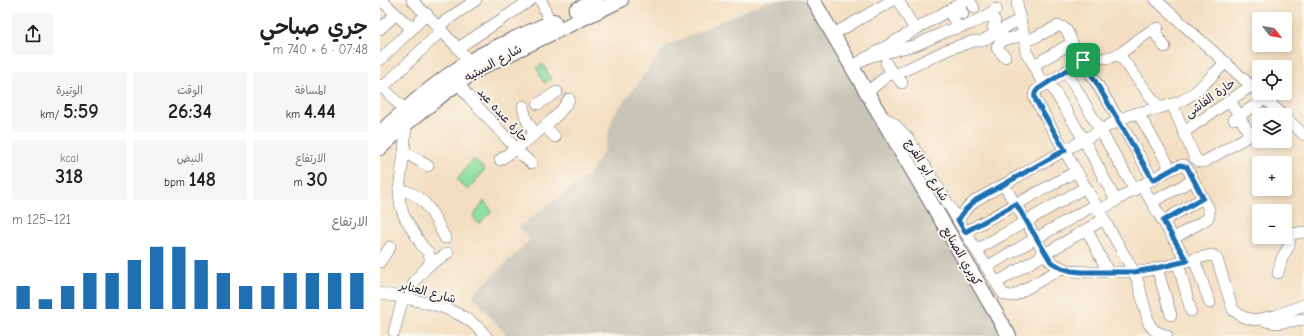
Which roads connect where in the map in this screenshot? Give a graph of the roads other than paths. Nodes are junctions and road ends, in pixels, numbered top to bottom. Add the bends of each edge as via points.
1 (382, 0) edge
2 (476, 0) edge
3 (530, 0) edge
4 (541, 0) edge
5 (598, 0) edge
6 (620, 0) edge
7 (893, 0) edge
8 (898, 0) edge
9 (1017, 0) edge
10 (1156, 0) edge
11 (417, 1) edge
12 (817, 2) edge
13 (963, 6) edge
14 (396, 14) junction
15 (427, 14) junction
16 (1020, 20) junction
17 (550, 23) junction
18 (440, 28) junction
19 (957, 28) junction
20 (380, 29) edge
21 (412, 29) junction
22 (915, 30) junction
23 (832, 35) junction
24 (1001, 35) junction
25 (1024, 39) junction
26 (1072, 43) junction
27 (962, 44) junction
28 (916, 46) junction
29 (1165, 47) dead end
30 (458, 48) junction
31 (902, 50) junction
32 (1119, 54) junction
33 (381, 56) edge
34 (1005, 57) dead end
35 (866, 58) junction
36 (1105, 58) dead end
37 (1083, 60) junction
38 (924, 61) junction
39 (469, 62) junction
40 (1226, 62) junction
41 (1034, 65) junction
42 (913, 66) junction
43 (850, 67) junction
44 (893, 69) junction
45 (1066, 71) junction
46 (458, 82) junction
47 (902, 83) dead end
48 (1047, 83) junction
49 (381, 86) edge
50 (1252, 86) edge
51 (866, 93) junction
52 (1252, 95) edge
53 (1230, 100) junction
54 (1253, 100) edge
55 (1267, 100) edge
56 (538, 104) dead end
57 (1172, 104) junction
58 (523, 106) dead end
59 (1159, 108) junction
60 (1275, 108) edge
61 (1138, 113) junction
62 (878, 114) junction
63 (406, 117) junction
64 (1237, 118) junction
65 (1119, 120) junction
66 (1292, 124) edge
67 (1101, 130) junction
68 (1252, 130) edge
69 (1184, 132) junction
70 (380, 133) edge
71 (543, 133) junction
72 (1252, 135) edge
73 (1304, 135) edge
74 (1084, 140) junction
75 (380, 148) edge
76 (516, 148) junction
77 (1065, 150) junction
78 (404, 152) junction
79 (500, 160) dead end
80 (531, 163) dead end
81 (428, 166) dead end
82 (1077, 171) junction
83 (1166, 172) junction
84 (1153, 180) junction
85 (1193, 180) junction
86 (1004, 185) junction
87 (1086, 187) junction
88 (399, 188) junction
89 (1139, 188) junction
90 (1203, 198) junction
91 (1116, 201) junction
92 (1152, 202) junction
93 (1016, 204) junction
94 (1100, 211) junction
95 (958, 220) junction
96 (1026, 221) junction
97 (1163, 221) junction
98 (1087, 230) junction
99 (965, 232) junction
100 (1304, 232) edge
101 (1292, 233) edge
102 (445, 238) dead end
103 (1036, 238) junction
104 (1174, 238) junction
105 (1289, 244) edge
106 (390, 247) dead end
107 (976, 250) junction
108 (448, 253) dead end
109 (1045, 254) junction
110 (1186, 261) junction
111 (380, 262) edge
112 (428, 266) junction
113 (986, 267) junction
114 (1062, 268) junction
115 (1157, 268) junction
116 (1108, 272) junction
117 (1134, 272) junction
118 (1278, 273) dead end
119 (996, 283) junction
120 (380, 293) edge
121 (405, 299) junction
122 (1210, 303) dead end
123 (1304, 305) edge
124 (1191, 311) dead end
125 (1171, 315) dead end
126 (1304, 319) edge
127 (1255, 320) junction
128 (394, 332) dead end
129 (486, 336) edge
130 (1009, 336) edge
131 (1167, 336) edge

1 - 14 street
2 - 18 street
3 - 30 street
4 - 17 street
5 - 17 main road, شارع السبتيه
6 - 46 main road, شارع السبتيه via 484,66
7 - 23 street
8 - 22 street
9 - 16 street
10 - 40 street
11 - 15 street
12 - 23 main road, شارع ابو الفرج
13 - 19 street
13 - 22 street
14 - 20 street
14 - 21 street
15 - 18 street
15 - 21 street
16 - 24 street via 1011,24
16 - 25 street
17 - 39 main road, شارع السبتيه
18 - 30 street
18 - 49 street
19 - 24 street via 973,23 993,11 993,27
19 - 27 street
19 - 28 street
21 - 33 street
22 - 35 street via 885,41
23 - 43 main road, شارع ابو الفرج
24 - 25 street
24 - 27 street
24 - 34 street via 997,48
25 - 26 street via 1062,26
25 - 41 street via 1026,52
26 - 37 street
26 - 41 street
27 - 38 street
28 - 31 street
28 - 38 street
29 - 32 street via 1156,29
30 - 39 street
31 - 35 street
31 - 42 street
32 - 36 street
32 - 59 street
35 - 43 street
37 - 45 street
37 - 65 street
38 - 42 street
39 - 63 main road, شارع السبتيه via 446,78
40 - 50 street
40 - 57 street via 1190,96
41 - 48 street via 1038,75
42 - 44 street
43 - 51 main road, شارع ابو الفرج
44 - 47 street
44 - 51 street
45 - 48 street
45 - 67 street
46 - 63 main road, شارع السبتيه
46 - 76 street, حارة عبده عيد
48 - 74 street
48 - 77 street via 1035,92 1034,97
49 - 63 street
51 - 62 main road, شارع ابو الفرج
52 - 53 street, حارة الفاشى
53 - 64 street
53 - 69 street, حارة الفاشى
54 - 64 street
55 - 60 street
56 - 71 street via 553,95 566,103
57 - 59 street
57 - 69 street
58 - 71 street via 526,119
59 - 61 street
61 - 65 street
61 - 83 street via 1168,164
62 - 95 street, شارع ابو الفرج via 894,124 908,138
62 - 130 main road, كوبري الصنايع
63 - 70 main road, شارع السبتيه
63 - 75 main road, شارع السبتيه
63 - 78 street
64 - 68 street
65 - 67 street
65 - 84 street
66 - 73 street
67 - 74 street
67 - 89 street
69 - 72 street via 1196,160 1200,162
71 - 76 street
74 - 77 street
74 - 91 street
76 - 79 street
76 - 80 street, حارة عبده عيد
77 - 82 street
77 - 86 street
78 - 81 street
78 - 88 street
82 - 87 street
82 - 93 street
83 - 84 street
83 - 85 street via 1184,165
84 - 89 street
85 - 90 street
85 - 92 street
86 - 93 street
86 - 95 street via 976,200
87 - 94 street
87 - 96 street
88 - 102 street via 422,199 432,212
88 - 112 street via 404,216 428,252
89 - 91 street
89 - 92 street
90 - 97 street
90 - 104 street via 1210,212 1207,219
91 - 94 street
92 - 97 street
93 - 96 street
93 - 99 street
94 - 98 street
94 - 103 street
94 - 117 street
95 - 99 street, شارع ابو الفرج
96 - 103 street
96 - 107 street
97 - 104 street
98 - 109 street
98 - 116 street
99 - 107 street, شارع ابو الفرج
100 - 101 street
103 - 109 street
103 - 113 street
104 - 110 street
105 - 118 street
106 - 111 street
107 - 113 street, شارع ابو الفرج
108 - 112 street
109 - 114 street via 1051,262
109 - 119 street
110 - 115 street
110 - 122 street
110 - 124 street
110 - 127 street via 1214,256 1233,310 1243,317
112 - 121 street
113 - 119 street, شارع ابو الفرج
114 - 116 street via 1082,272
114 - 119 street, شارع ابو الفرج via 1015,295 1003,294
115 - 117 street
115 - 125 street
116 - 117 street
117 - 131 street via 1149,324 1154,331
120 - 121 street, شارع العنابر
121 - 128 street
121 - 129 street, شارع العنابر via 451,310 474,324
123 - 127 street via 1275,316
126 - 127 street via 1277,322

